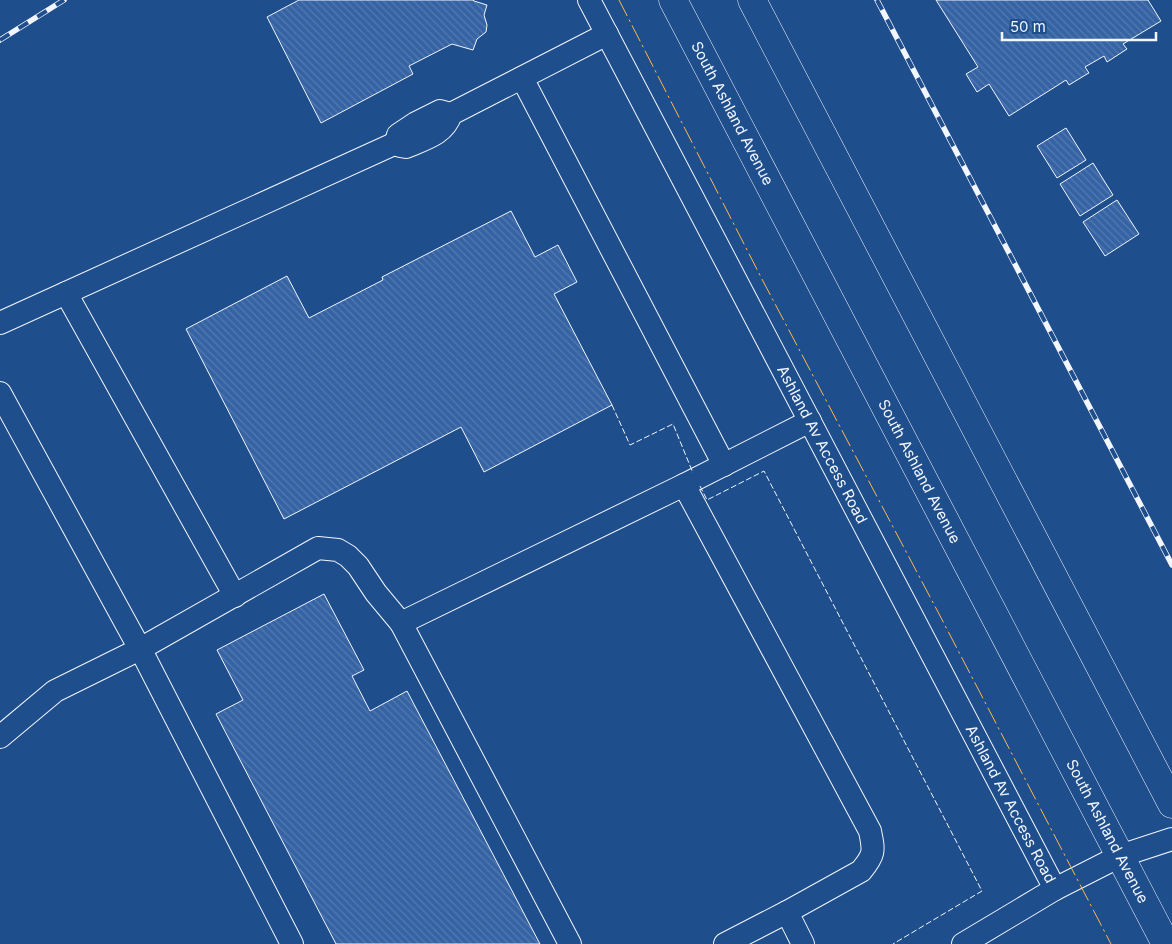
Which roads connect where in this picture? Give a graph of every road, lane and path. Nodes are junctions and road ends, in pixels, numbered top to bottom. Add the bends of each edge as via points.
1 (589, 0) edge
2 (674, 0) edge
3 (752, 0) edge
4 (607, 34) junction
5 (522, 78) junction
6 (66, 293) junction
7 (0, 323) edge
8 (0, 393) edge
9 (810, 421) junction
10 (724, 464) junction
11 (684, 485) junction
12 (235, 596) junction
13 (401, 623) junction
14 (140, 649) junction
15 (0, 737) edge
16 (1172, 804) edge
17 (1172, 839) edge
18 (1120, 856) junction
19 (1055, 889) junction
20 (787, 912) junction
21 (292, 944) edge
22 (570, 944) edge
23 (725, 944) edge
24 (803, 944) edge
25 (964, 944) edge
26 (1166, 944) edge

1 - 4 street, Ashland Av Access Road
2 - 18 main road, South Ashland Avenue
3 - 16 main road
4 - 5 street
4 - 9 street, Ashland Av Access Road
5 - 6 street via 451,114 440,111 398,135 396,143
5 - 10 street
6 - 7 street
6 - 12 street
8 - 14 street
9 - 10 street
9 - 19 street, Ashland Av Access Road
10 - 11 street
11 - 13 street
11 - 20 street via 870,831 874,849 861,871
12 - 13 street via 318,548 338,550 358,566
12 - 14 street
13 - 22 street
14 - 15 street via 55,691
14 - 21 street
17 - 18 street
18 - 19 street
18 - 26 main road, South Ashland Avenue
19 - 25 street
20 - 23 street
20 - 24 street

